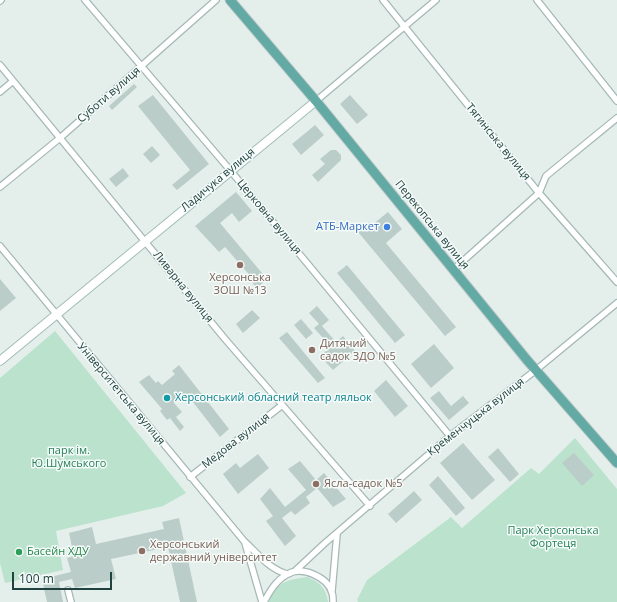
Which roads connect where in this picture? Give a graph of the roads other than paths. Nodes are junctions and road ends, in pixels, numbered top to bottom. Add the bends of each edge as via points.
1 (85, 0) edge
2 (216, 0) edge
3 (230, 0) edge
4 (383, 0) edge
5 (436, 0) edge
6 (537, 0) edge
7 (405, 26) junction
8 (0, 65) edge
9 (142, 67) junction
10 (13, 81) junction
11 (0, 92) edge
12 (316, 101) junction
13 (617, 101) edge
14 (617, 118) edge
15 (60, 138) junction
16 (230, 170) junction
17 (0, 187) edge
18 (539, 193) junction
19 (145, 241) junction
20 (0, 246) edge
21 (453, 270) junction
22 (617, 282) edge
23 (617, 303) edge
24 (56, 316) junction
25 (0, 361) edge
26 (536, 370) junction
27 (281, 406) junction
28 (450, 436) junction
29 (617, 463) edge
30 (190, 477) junction
31 (370, 506) junction
32 (337, 534) junction
33 (244, 541) junction
34 (295, 572) junction
35 (287, 574) junction
36 (68, 590) dead end
37 (332, 591) junction
38 (71, 602) edge
39 (263, 602) edge
40 (333, 602) edge

1 - 9 street, Церковна вулиця
2 - 9 street, Суботи вулиця
3 - 12 main road, Перекопська вулиця
4 - 7 street, Тягинська вулиця
5 - 7 street, Ладичука вулиця
6 - 13 street
7 - 12 street, Ладичука вулиця
7 - 18 street, Тягинська вулиця
8 - 10 street, Ливарна вулиця
9 - 15 street, Суботи вулиця
9 - 16 street, Церковна вулиця
10 - 11 street
10 - 15 street, Ливарна вулиця
12 - 16 street, Ладичука вулиця
12 - 21 main road, Перекопська вулиця
14 - 18 street via 546,176
15 - 17 street, Суботи вулиця
15 - 19 street, Ливарна вулиця
16 - 19 street, Ладичука вулиця
16 - 28 street, Церковна вулиця
18 - 21 street
18 - 22 street, Тягинська вулиця
19 - 24 street, Ладичука вулиця
19 - 27 street, Ливарна вулиця
20 - 24 street, Університетська вулиця
21 - 26 main road, Перекопська вулиця
23 - 26 street, Кременчуцька вулиця
24 - 25 street, Ладичука вулиця
24 - 30 street, Університетська вулиця
26 - 28 street, Кременчуцька вулиця
26 - 29 main road, Перекопська вулиця
27 - 30 street, Медова вулиця
27 - 31 street, Ливарна вулиця
28 - 31 street, Кременчуцька вулиця
30 - 33 street, Університетська вулиця
31 - 32 street, Кременчуцька вулиця
32 - 34 street, Кременчуцька вулиця
32 - 37 street
33 - 35 street, Університетська вулиця via 269,566
33 - 39 street, Університетська вулиця
34 - 35 street
34 - 37 street via 314,574
35 - 39 street via 274,585
36 - 38 street
37 - 40 street

